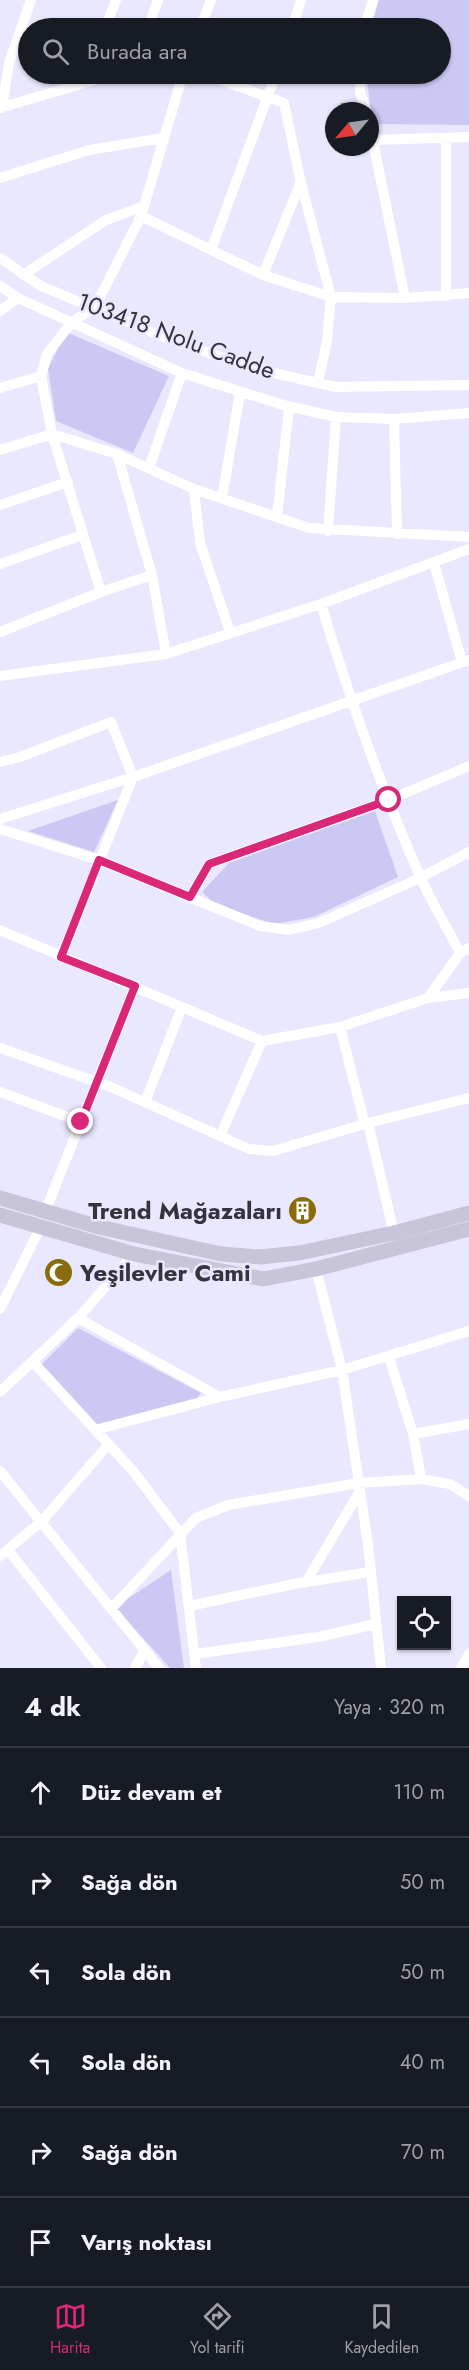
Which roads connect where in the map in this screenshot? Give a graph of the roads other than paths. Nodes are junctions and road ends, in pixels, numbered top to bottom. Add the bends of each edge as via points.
1 (31, 0) edge
2 (116, 0) edge
3 (158, 0) edge
4 (211, 0) edge
5 (301, 0) edge
6 (373, 0) edge
7 (25, 18) edge
8 (109, 18) edge
9 (152, 18) edge
10 (204, 18) edge
11 (295, 18) edge
12 (367, 18) edge
13 (18, 37) edge
14 (67, 84) edge
15 (180, 84) edge
16 (234, 84) edge
17 (272, 84) edge
18 (360, 84) edge
19 (268, 96) junction
20 (363, 102) edge
21 (1, 108) edge
22 (469, 137) edge
23 (163, 138) junction
24 (446, 138) junction
25 (379, 140) edge
26 (376, 156) edge
27 (0, 177) edge
28 (301, 183) junction
29 (142, 211) junction
30 (211, 250) junction
31 (0, 258) edge
32 (23, 275) junction
33 (263, 275) junction
34 (0, 286) edge
35 (469, 293) edge
36 (446, 296) junction
37 (331, 297) junction
38 (18, 298) junction
39 (405, 298) junction
40 (95, 307) junction
41 (0, 311) edge
42 (72, 322) junction
43 (182, 373) junction
44 (41, 376) junction
45 (318, 383) junction
46 (469, 385) edge
47 (0, 388) edge
48 (240, 393) junction
49 (289, 406) junction
50 (469, 413) edge
51 (336, 417) junction
52 (394, 419) junction
53 (52, 434) junction
54 (0, 450) edge
55 (117, 454) junction
56 (149, 468) junction
57 (68, 482) junction
58 (194, 489) junction
59 (222, 498) junction
60 (0, 505) edge
61 (277, 517) junction
62 (328, 531) junction
63 (397, 534) junction
64 (82, 535) junction
65 (469, 537) edge
66 (469, 549) edge
67 (434, 562) junction
68 (0, 564) edge
69 (152, 575) junction
70 (101, 592) junction
71 (321, 604) junction
72 (0, 632) edge
73 (230, 632) junction
74 (166, 654) junction
75 (466, 661) edge
76 (0, 676) edge
77 (350, 700) junction
78 (0, 762) edge
79 (469, 766) edge
80 (133, 777) junction
81 (389, 800) junction
82 (0, 819) edge
83 (0, 829) edge
84 (469, 852) edge
85 (99, 860) junction
86 (420, 878) junction
87 (190, 897) junction
88 (0, 930) edge
89 (465, 950) edge
90 (61, 957) junction
91 (135, 986) junction
92 (469, 993) edge
93 (428, 998) junction
94 (182, 1007) junction
95 (340, 1027) junction
96 (262, 1041) junction
97 (0, 1048) edge
98 (98, 1084) junction
99 (0, 1092) edge
100 (469, 1098) edge
101 (145, 1102) junction
102 (81, 1122) junction
103 (367, 1124) junction
104 (220, 1136) junction
105 (0, 1198) edge
106 (45, 1212) junction
107 (469, 1213) edge
108 (0, 1215) edge
109 (40, 1228) junction
110 (469, 1229) edge
111 (394, 1233) junction
112 (134, 1254) junction
113 (316, 1269) junction
114 (4, 1292) edge
115 (0, 1309) edge
116 (78, 1318) junction
117 (469, 1332) edge
118 (388, 1357) junction
119 (33, 1362) junction
120 (342, 1370) junction
121 (0, 1392) edge
122 (220, 1397) junction
123 (469, 1424) edge
124 (95, 1430) junction
125 (413, 1434) junction
126 (108, 1445) junction
127 (0, 1472) edge
128 (421, 1479) junction
129 (359, 1487) junction
130 (469, 1496) edge
131 (42, 1521) junction
132 (180, 1533) junction
133 (4, 1553) edge
134 (370, 1572) junction
135 (306, 1582) junction
136 (189, 1606) junction
137 (112, 1608) junction
138 (376, 1624) junction
139 (145, 1650) junction
140 (195, 1654) junction
141 (469, 1654) edge
142 (101, 1668) edge
143 (135, 1668) edge
144 (159, 1668) edge
145 (196, 1668) edge
146 (381, 1668) edge
147 (461, 1668) edge

1 - 7 street
2 - 8 street
3 - 9 street
4 - 10 street
5 - 11 street
6 - 12 street
13 - 21 street
14 - 21 street
15 - 23 street
16 - 19 street
17 - 19 street
18 - 20 street
19 - 28 street via 284,103
19 - 30 street
22 - 24 street
23 - 27 street via 89,150
23 - 29 street
24 - 25 street
24 - 36 street
26 - 39 street
28 - 33 street
28 - 37 street
29 - 30 street
29 - 32 street via 106,220
29 - 40 street
30 - 33 street
31 - 32 street, 103418 Nolu Cadde
32 - 40 street, 103418 Nolu Cadde
33 - 37 street
34 - 38 street
35 - 36 street
36 - 39 street
37 - 39 street
37 - 45 street
38 - 41 street
38 - 42 street
40 - 42 street
40 - 45 street, 103418 Nolu Cadde via 251,368
42 - 43 street
42 - 44 street via 47,354
43 - 48 street
43 - 56 street
44 - 47 street
44 - 53 street
45 - 46 street, 103418 Nolu Cadde via 336,387
48 - 49 street
48 - 59 street
49 - 51 street
49 - 61 street
50 - 52 street
51 - 52 street
51 - 62 street
52 - 63 street
53 - 54 street
53 - 55 street
53 - 57 street
55 - 56 street
55 - 69 street
56 - 58 street
57 - 60 street
57 - 64 street
58 - 59 street
58 - 73 street via 200,543
59 - 61 street
61 - 62 street
62 - 63 street
63 - 65 street
64 - 68 street
64 - 70 street
66 - 67 street
67 - 71 street
67 - 75 street
69 - 70 street
69 - 74 street
70 - 72 street
71 - 73 street
71 - 77 street
73 - 74 street
74 - 76 street
75 - 77 street
77 - 80 street
77 - 81 street
78 - 80 street via 111,722
79 - 81 street
80 - 82 street
80 - 85 street
81 - 86 street
81 - 87 street via 209,864
83 - 85 street
84 - 86 street
85 - 87 street
85 - 90 street
86 - 87 street via 318,923 289,930 260,926
86 - 89 street
88 - 90 street
89 - 93 street
90 - 91 street
91 - 94 street
91 - 98 street
92 - 93 street
93 - 95 street
94 - 96 street
94 - 101 street
95 - 96 street
95 - 103 street
96 - 104 street
97 - 98 street
98 - 101 street
98 - 102 street
99 - 102 street
100 - 103 street
101 - 104 street
102 - 106 street
103 - 104 street via 273,1151 249,1149
103 - 111 street
105 - 106 main road
106 - 111 main road via 209,1252 260,1257 299,1254
107 - 111 main road
108 - 109 main road
109 - 112 main road
109 - 114 street
110 - 113 main road
112 - 113 main road via 263,1279
112 - 116 street
113 - 120 street
114 - 115 street
116 - 119 street
116 - 122 street
117 - 118 street
118 - 120 street
118 - 125 street
119 - 121 street
119 - 124 street
120 - 122 street
120 - 129 street
122 - 124 street
123 - 125 street
124 - 126 street
125 - 128 street
126 - 131 street
126 - 132 street via 133,1470
127 - 131 street
128 - 129 street
128 - 130 street via 450,1484
129 - 132 street via 228,1505 196,1518
129 - 134 street
129 - 135 street
131 - 133 street
131 - 137 street
132 - 136 street
132 - 137 street
133 - 142 street
134 - 135 street
134 - 138 street
135 - 136 street
136 - 140 street
137 - 139 street
138 - 140 street via 318,1637
138 - 146 street
139 - 143 street
139 - 144 street
140 - 145 street
141 - 147 street

